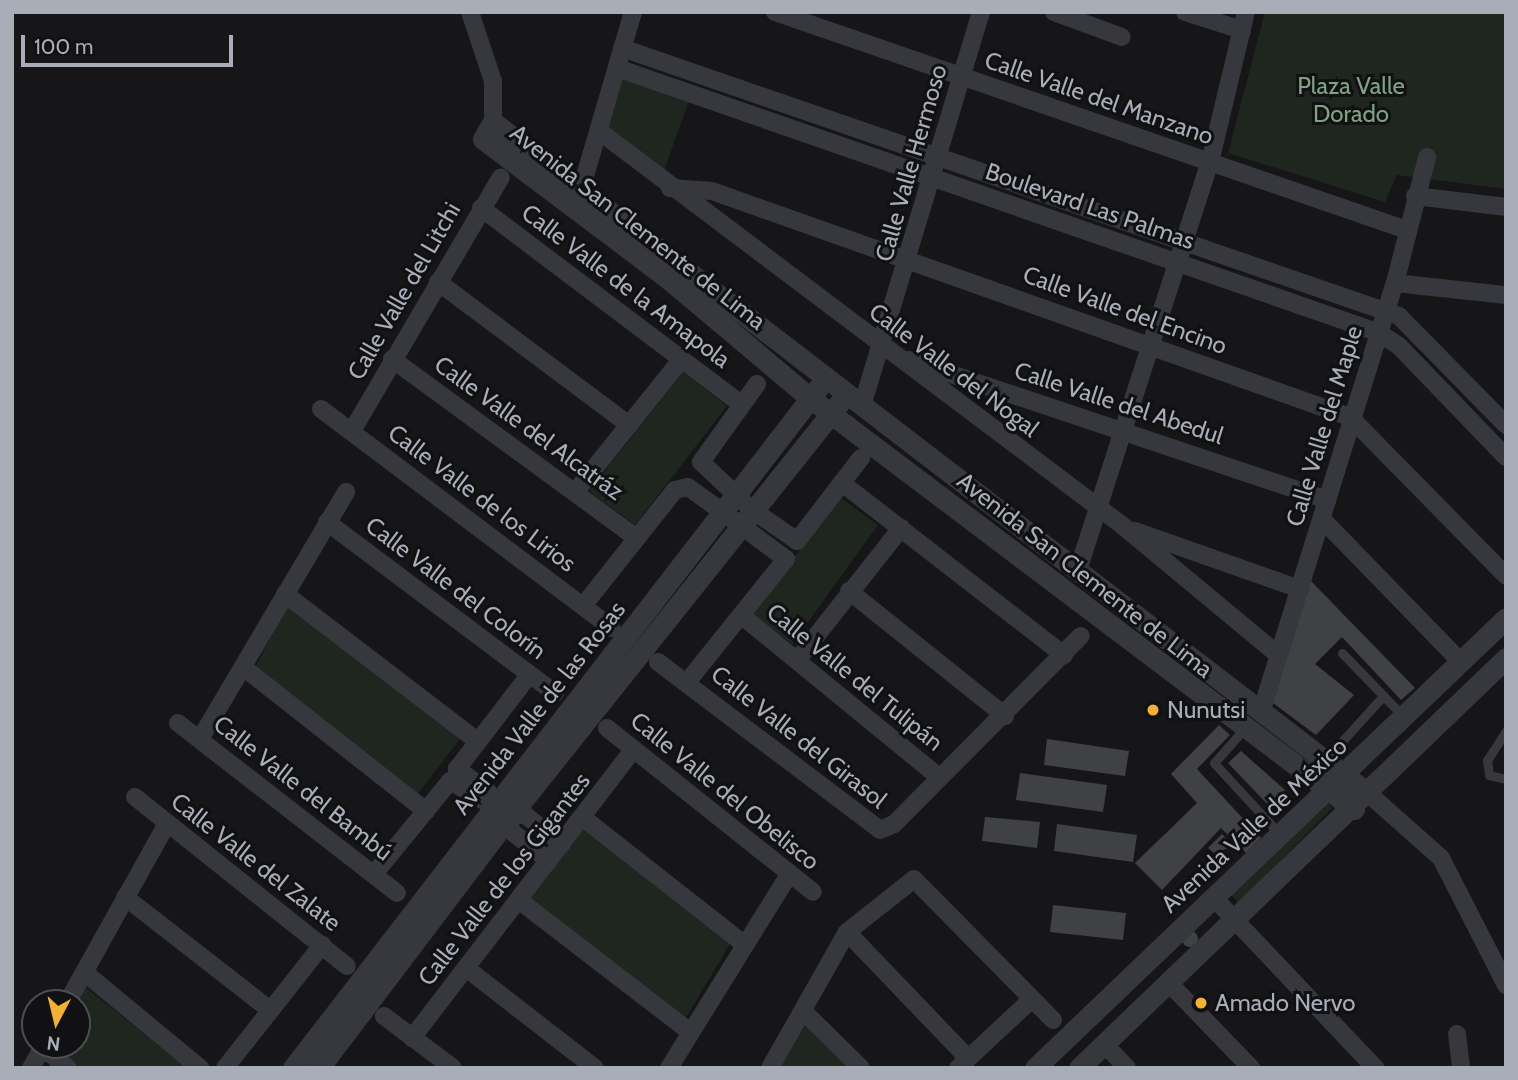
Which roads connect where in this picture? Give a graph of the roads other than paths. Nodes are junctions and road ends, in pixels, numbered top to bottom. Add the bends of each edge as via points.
1 (470, 12) edge
2 (633, 12) edge
3 (775, 12) edge
4 (981, 12) edge
5 (1054, 12) edge
6 (1185, 12) edge
7 (1244, 21) edge
8 (1122, 37) dead end
9 (622, 47) junction
10 (617, 68) junction
11 (961, 76) junction
12 (493, 121) junction
13 (599, 131) junction
14 (1427, 156) dead end
15 (938, 158) junction
16 (1210, 162) junction
17 (932, 176) junction
18 (501, 177) dead end
19 (583, 186) junction
20 (670, 188) junction
21 (1415, 197) junction
22 (1506, 207) edge
23 (481, 208) junction
24 (576, 208) junction
25 (1407, 230) junction
26 (1182, 242) junction
27 (909, 260) junction
28 (1177, 263) junction
29 (438, 282) junction
30 (1395, 283) junction
31 (1506, 295) edge
32 (1384, 311) junction
33 (1377, 332) junction
34 (1152, 345) junction
35 (889, 351) junction
36 (391, 359) junction
37 (681, 360) junction
38 (825, 380) junction
39 (757, 384) dead end
40 (810, 398) junction
41 (854, 401) junction
42 (741, 404) junction
43 (321, 409) dead end
44 (830, 413) junction
45 (1350, 417) junction
46 (629, 425) junction
47 (1506, 425) edge
48 (1128, 430) junction
49 (352, 431) junction
50 (1506, 457) edge
51 (860, 458) dead end
52 (842, 483) junction
53 (576, 491) junction
54 (346, 492) dead end
55 (1327, 500) junction
56 (738, 511) junction
57 (1100, 511) junction
58 (1322, 519) junction
59 (327, 522) junction
60 (1123, 526) junction
61 (901, 528) junction
62 (637, 538) junction
63 (1078, 570) junction
64 (1506, 576) edge
65 (1300, 589) junction
66 (849, 591) junction
67 (285, 594) junction
68 (583, 606) junction
69 (741, 615) junction
70 (1506, 618) edge
71 (612, 628) dead end
72 (1081, 636) dead end
73 (1342, 653) dead end
74 (1277, 654) junction
75 (1064, 655) junction
76 (798, 659) junction
77 (658, 662) dead end
78 (1461, 662) junction
79 (1504, 665) edge
80 (243, 667) junction
81 (529, 675) junction
82 (687, 682) junction
83 (555, 693) dead end
84 (1383, 696) junction
85 (1262, 709) junction
86 (1004, 716) junction
87 (1405, 718) junction
88 (178, 723) dead end
89 (607, 728) dead end
90 (1244, 729) junction
91 (1506, 732) edge
92 (200, 739) junction
93 (477, 741) junction
94 (634, 750) junction
95 (1326, 759) junction
96 (453, 775) junction
97 (1347, 775) junction
98 (939, 777) junction
99 (1506, 779) edge
100 (1329, 788) junction
101 (135, 797) dead end
102 (1362, 802) junction
103 (498, 809) junction
104 (426, 811) junction
105 (582, 817) junction
106 (167, 823) junction
107 (1279, 832) junction
108 (562, 844) junction
109 (549, 861) junction
110 (790, 873) junction
111 (374, 874) junction
112 (813, 892) dead end
113 (397, 893) dead end
114 (125, 897) junction
115 (1213, 897) junction
116 (520, 901) junction
117 (1234, 919) junction
118 (847, 932) junction
119 (322, 945) junction
120 (745, 945) junction
121 (346, 966) dead end
122 (466, 968) junction
123 (84, 972) junction
124 (1168, 982) junction
125 (1506, 985) edge
126 (75, 989) edge
127 (1032, 999) junction
128 (270, 1010) junction
129 (803, 1011) junction
130 (384, 1016) dead end
131 (1054, 1020) dead end
132 (690, 1032) junction
133 (1457, 1034) dead end
134 (412, 1038) junction
135 (1104, 1044) junction
136 (963, 1063) edge
137 (308, 1065) edge
138 (1366, 1065) edge
139 (200, 1068) edge
140 (225, 1068) edge
141 (453, 1068) edge
142 (596, 1068) edge
143 (669, 1068) edge
144 (770, 1068) edge
145 (860, 1068) edge
146 (1035, 1068) edge
147 (1079, 1068) edge
148 (1127, 1068) edge
149 (1251, 1068) edge
150 (1461, 1068) edge

1 - 12 street via 494,81
2 - 9 street
3 - 11 street, Calle Valle del Manzano
4 - 11 street, Calle Valle Hermoso
5 - 8 street
6 - 7 street
7 - 16 street
9 - 10 street
9 - 15 street, Boulevard Las Palmas
10 - 13 street
10 - 17 street, Boulevard Las Palmas
11 - 15 street, Calle Valle Hermoso
11 - 16 street, Calle Valle del Manzano
12 - 19 street, Avenida San Clemente de Lima
12 - 24 street, Avenida San Clemente de Lima via 483,139
13 - 19 street
13 - 20 street, Calle Valle del Nogal
14 - 21 street, Calle Valle del Maple
15 - 17 street, Calle Valle Hermoso
15 - 26 street, Boulevard Las Palmas
16 - 25 street, Calle Valle del Manzano
16 - 26 street
17 - 27 street, Calle Valle Hermoso
17 - 28 street, Boulevard Las Palmas
18 - 23 street, Calle Valle del Litchi
19 - 24 street
19 - 38 street, Avenida San Clemente de Lima
20 - 27 street, Calle Valle del Encino via 712,191
20 - 35 street, Calle Valle del Nogal
21 - 22 street
21 - 25 street, Calle Valle del Maple
23 - 29 street, Calle Valle del Litchi
23 - 37 street, Calle Valle de la Amapola
24 - 40 street, Avenida San Clemente de Lima
25 - 30 street, Calle Valle del Maple
26 - 28 street
26 - 32 street, Boulevard Las Palmas
27 - 34 street, Calle Valle del Encino
27 - 35 street, Calle Valle Hermoso
28 - 33 street, Boulevard Las Palmas
28 - 34 street
29 - 36 street, Calle Valle del Litchi
29 - 46 street
30 - 31 street
30 - 32 street, Calle Valle del Maple
32 - 33 street, Calle Valle del Maple
32 - 47 street, Boulevard Las Palmas via 1413,329
33 - 45 street, Calle Valle del Maple
33 - 50 street, Boulevard Las Palmas via 1399,346
34 - 45 street, Calle Valle del Encino
34 - 48 street
35 - 41 street, Calle Valle Hermoso
35 - 48 street, Calle Valle del Abedul
35 - 57 street, Calle Valle del Nogal
36 - 49 street, Calle Valle del Litchi
36 - 53 street, Calle Valle del Alcatráz
37 - 42 street, Calle Valle de la Amapola
37 - 46 street
38 - 40 street, Avenida Valle de las Rosas
38 - 41 street, Avenida San Clemente de Lima
39 - 42 street
40 - 44 street, Avenida San Clemente de Lima
40 - 56 street, Avenida Valle de las Rosas
41 - 44 street, Avenida Valle de las Rosas
41 - 63 street, Avenida San Clemente de Lima
42 - 56 street via 701,462
43 - 49 street, Calle Valle de los Lirios
44 - 56 street, Avenida Valle de las Rosas
44 - 90 street, Avenida San Clemente de Lima
45 - 55 street, Calle Valle del Maple
45 - 64 street, Calle Valle del Encino
46 - 53 street
48 - 55 street, Calle Valle del Abedul
48 - 57 street
49 - 68 street, Calle Valle de los Lirios
51 - 52 street
52 - 56 street via 797,541
52 - 61 street
53 - 62 street, Calle Valle del Alcatráz
54 - 59 street
55 - 58 street, Calle Valle del Maple
56 - 62 street via 681,487
56 - 69 street via 786,559
56 - 103 street, Avenida Valle de las Rosas
57 - 60 street, Calle Valle del Nogal
57 - 63 street
58 - 65 street, Calle Valle del Maple
58 - 78 street
59 - 67 street
59 - 81 street, Calle Valle del Colorín
60 - 65 street
60 - 74 street, Calle Valle del Nogal
61 - 66 street
61 - 75 street
62 - 68 street
63 - 85 street, Avenida San Clemente de Lima
65 - 74 street, Calle Valle del Maple
66 - 76 street
66 - 86 street
67 - 80 street
67 - 93 street
68 - 71 street, Calle Valle de los Lirios
69 - 76 street, Calle Valle del Tulipán
69 - 82 street
70 - 78 street, Avenida Valle de México
72 - 75 street
73 - 84 lane
74 - 85 street, Calle Valle del Maple
75 - 86 street
76 - 98 street, Calle Valle del Tulipán
77 - 82 street, Calle Valle del Girasol
78 - 87 street, Avenida Valle de México
79 - 102 street
80 - 92 street
80 - 104 street
81 - 83 street, Calle Valle del Colorín
81 - 93 street
82 - 98 street, Calle Valle del Girasol via 880,830
84 - 87 lane
84 - 95 lane
85 - 95 street, Avenida San Clemente de Lima
86 - 98 street
87 - 97 street, Avenida Valle de México
88 - 92 street, Calle Valle del Bambú
89 - 94 street, Calle Valle del Obelisco
90 - 100 street, Avenida San Clemente de Lima
90 - 107 lane via 1214,763
91 - 99 lane via 1487,760 1489,775
92 - 111 street, Calle Valle del Bambú
93 - 96 street
94 - 105 street, Calle Valle de los Gigantes
94 - 110 street, Calle Valle del Obelisco
95 - 97 street, Avenida San Clemente de Lima
96 - 103 street
96 - 104 street
97 - 100 street, Avenida Valle de México
97 - 102 street, Avenida San Clemente de Lima
100 - 102 street, Avenida San Clemente de Lima
100 - 107 street, Avenida Valle de México
101 - 106 street, Calle Valle del Zalate
102 - 117 street
102 - 125 street via 1441,858
103 - 108 street via 525,814
103 - 109 street via 511,831
103 - 137 street, Avenida Valle de las Rosas
104 - 111 street
105 - 108 street, Calle Valle de los Gigantes
105 - 120 street
106 - 114 street
106 - 119 street, Calle Valle del Zalate
107 - 115 street, Avenida Valle de México
108 - 109 street, Calle Valle de los Gigantes
109 - 116 street, Calle Valle de los Gigantes
110 - 112 street, Calle Valle del Obelisco
110 - 120 street
111 - 113 street, Calle Valle del Bambú
114 - 123 street
114 - 128 street
115 - 117 street
115 - 146 street, Avenida Valle de México
116 - 122 street, Calle Valle de los Gigantes
116 - 132 street
117 - 124 street
117 - 138 street
118 - 127 street via 918,880
118 - 129 street
118 - 136 street
119 - 121 street, Calle Valle del Zalate
119 - 128 street
120 - 132 street
122 - 134 street, Calle Valle de los Gigantes
122 - 142 street
123 - 126 street
123 - 139 street
124 - 135 street
124 - 149 street
127 - 131 street
127 - 136 street
128 - 140 street
129 - 144 street
129 - 145 street
130 - 134 street
132 - 143 street
133 - 150 street
134 - 141 street
135 - 147 street
135 - 148 street

